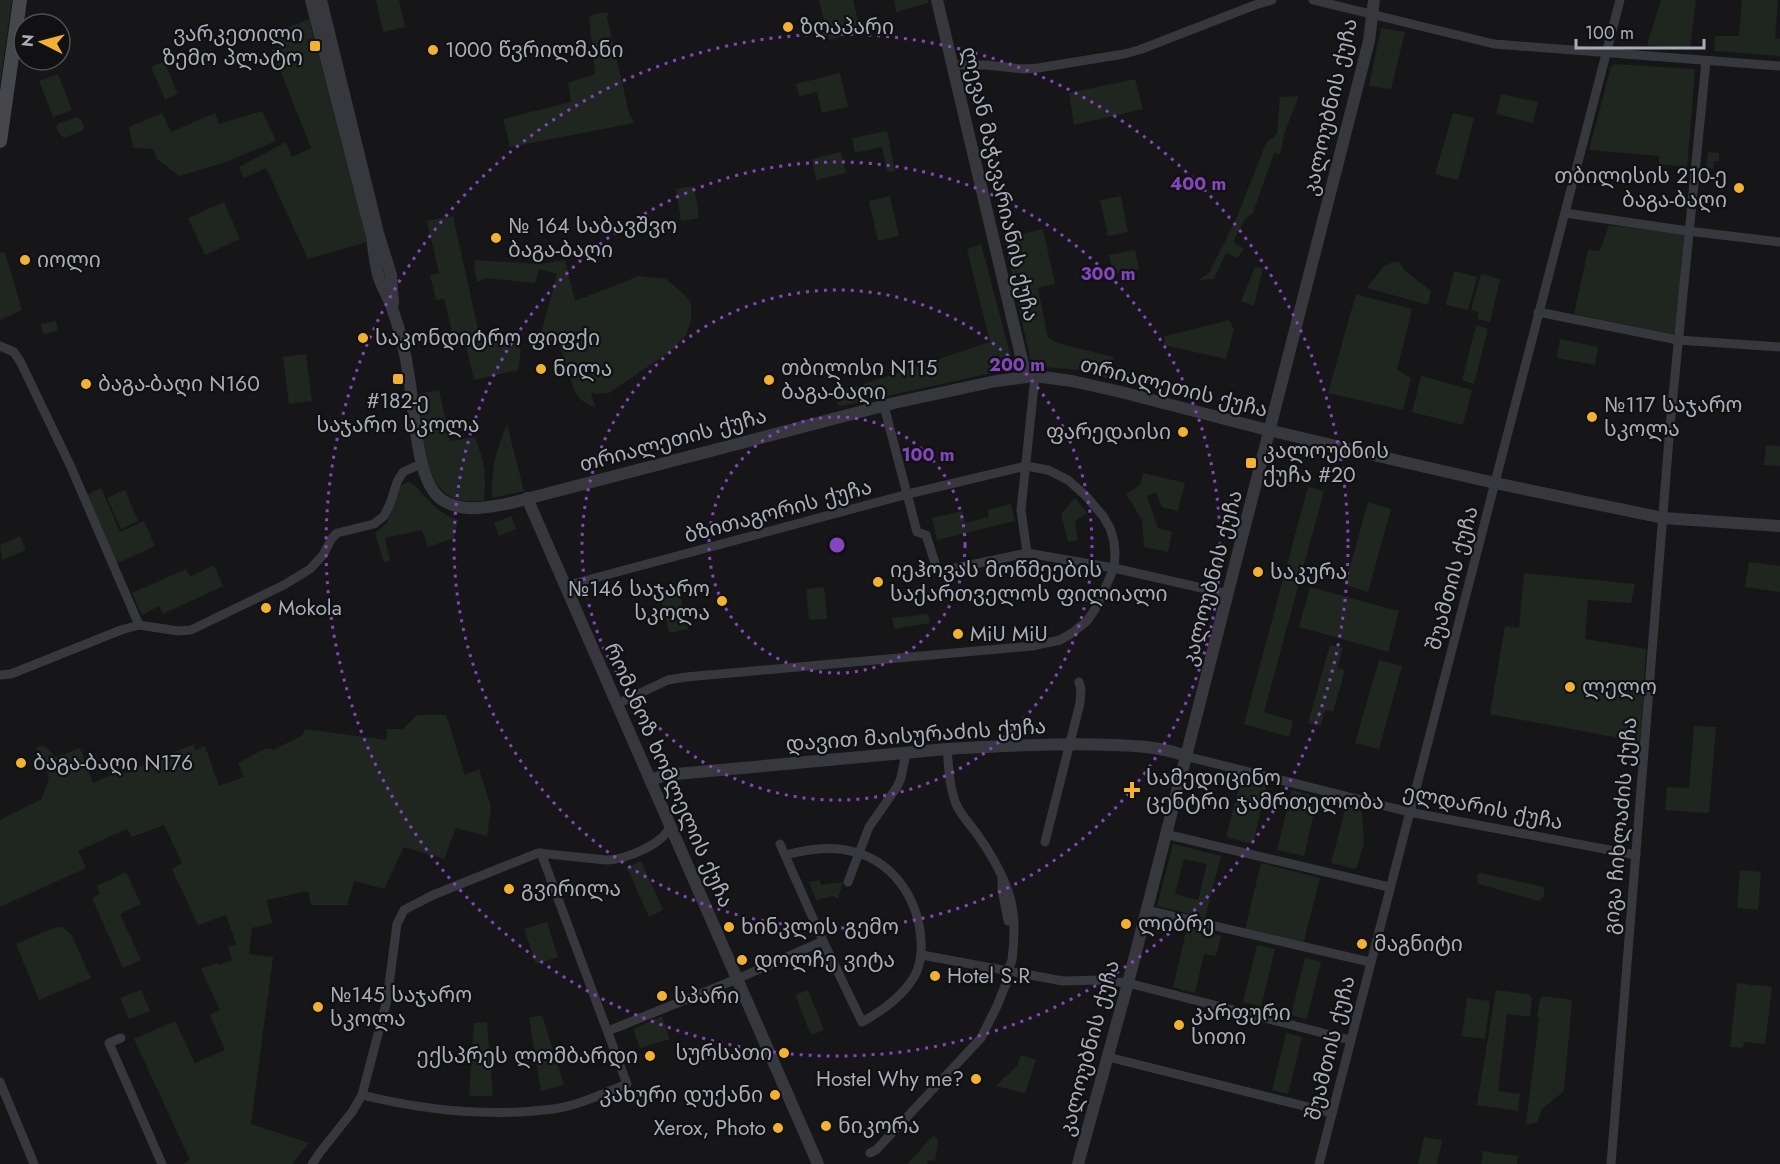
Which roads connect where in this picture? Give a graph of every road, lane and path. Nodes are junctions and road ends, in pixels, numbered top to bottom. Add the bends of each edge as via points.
1 (20, 0) edge
2 (311, 0) edge
3 (321, 0) edge
4 (937, 0) edge
5 (1272, 0) edge
6 (1313, 0) edge
7 (1374, 0) edge
8 (1620, 0) edge
9 (1372, 15) junction
10 (1607, 52) junction
11 (1706, 61) junction
12 (952, 65) junction
13 (1780, 66) edge
14 (0, 141) edge
15 (1565, 213) junction
16 (1688, 231) junction
17 (1780, 242) edge
18 (393, 311) junction
19 (1538, 312) junction
20 (1678, 340) junction
21 (0, 346) edge
22 (1780, 347) edge
23 (1030, 377) junction
24 (884, 406) junction
25 (1270, 430) junction
26 (421, 464) junction
27 (1026, 466) junction
28 (1495, 483) junction
29 (908, 494) junction
30 (527, 498) junction
31 (1663, 518) junction
32 (1780, 526) edge
33 (1027, 554) junction
34 (1114, 568) junction
35 (566, 586) junction
36 (1228, 594) junction
37 (139, 625) junction
38 (0, 675) edge
39 (1079, 682) dead end
40 (617, 704) junction
41 (1070, 743) junction
42 (946, 749) junction
43 (906, 753) junction
44 (1185, 756) junction
45 (650, 780) junction
46 (1408, 812) junction
47 (670, 826) junction
48 (1165, 834) junction
49 (1045, 842) dead end
50 (780, 844) dead end
51 (541, 853) junction
52 (859, 853) junction
53 (785, 855) junction
54 (1636, 855) junction
55 (848, 882) dead end
56 (1389, 887) junction
57 (1146, 910) junction
58 (823, 941) junction
59 (922, 955) junction
60 (1370, 962) junction
61 (1007, 972) junction
62 (737, 979) junction
63 (1128, 983) junction
64 (608, 1031) junction
65 (121, 1038) dead end
66 (1350, 1040) junction
67 (1108, 1057) junction
68 (0, 1082) edge
69 (362, 1095) junction
70 (1332, 1113) junction
71 (33, 1164) edge
72 (162, 1164) edge
73 (312, 1164) edge
74 (818, 1164) edge
75 (1078, 1164) edge
76 (1319, 1164) edge
77 (1611, 1164) edge

1 - 14 main road
2 - 18 street via 379,276
3 - 18 street via 391,275
4 - 12 street, ლევან მაჭავარიანის ქუჩა
5 - 12 street via 1124,54 1023,69
6 - 9 street
7 - 9 street, კალოუბნის ქუჩა
8 - 10 street, შუამთის ქუჩა
9 - 10 street via 1494,44
9 - 25 street, კალოუბნის ქუჩა via 1369,41
10 - 11 street
10 - 15 street, შუამთის ქუჩა
11 - 13 street
11 - 16 street, გიგა ჩიხლაძის ქუჩა
12 - 23 street, ლევან მაჭავარიანის ქუჩა
15 - 16 street
15 - 19 street, შუამთის ქუჩა
16 - 17 street
16 - 20 street, გიგა ჩიხლაძის ქუჩა
18 - 26 street via 410,378
19 - 20 street
19 - 28 street, შუამთის ქუჩა
20 - 22 street
20 - 31 street, გიგა ჩიხლაძის ქუჩა
21 - 37 street via 14,352 21,363
23 - 24 street, თრიალეთის ქუჩა
23 - 25 street, თრიალეთის ქუჩა via 1072,381
23 - 27 street, ლევან მაჭავარიანის ქუჩა
24 - 29 street
24 - 30 street, თრიალეთის ქუჩა
25 - 28 street, თრიალეთის ქუჩა
25 - 36 street, კალოუბნის ქუჩა
26 - 30 street via 439,498 454,506 469,509
26 - 37 street via 403,472 384,516 374,524 338,532 310,569 284,585 191,630
27 - 29 street, ბზითაგორის ქუჩა
27 - 33 street, ლევან მაჭავარიანის ქუჩა via 1021,510
27 - 34 street, ბზითაგორის ქუჩა via 1048,470 1085,495 1110,528
28 - 31 street, თრიალეთის ქუჩა
28 - 46 street, შუამთის ქუჩა
29 - 33 street via 918,532 926,535 937,569
29 - 35 street, ბზითაგორის ქუჩა
30 - 35 street, რომანოზ ხომლელის ქუჩა
31 - 32 street, თრიალეთის ქუჩა
31 - 54 street, გიგა ჩიხლაძის ქუჩა
33 - 34 street
34 - 36 street
34 - 40 street, ბზითაგორის ქუჩა via 1087,621 1060,640 1032,646 686,677 668,680
35 - 40 street, რომანოზ ხომლელის ქუჩა
36 - 44 street, კალოუბნის ქუჩა
37 - 38 street
39 - 41 street via 1081,696
40 - 45 street, რომანოზ ხომლელის ქუჩა
41 - 42 street, დავით მაისურაძის ქუჩა
41 - 44 street, დავით მაისურაძის ქუჩა via 1139,746
41 - 49 street
42 - 43 street, დავით მაისურაძის ქუჩა
42 - 61 street via 958,809 1002,877 1012,903 1015,939
43 - 45 street, დავით მაისურაძის ქუჩა via 666,775
43 - 52 street via 902,778 869,827
44 - 46 street, ელდარის ქუჩა
44 - 48 street, კალოუბნის ქუჩა
45 - 47 street, რომანოზ ხომლელის ქუჩა
46 - 54 street, ელდარის ქუჩა
46 - 56 street, შუამთის ქუჩა
47 - 51 street via 662,837 642,850 615,860
47 - 62 street, რომანოზ ხომლელის ქუჩა
48 - 56 street
48 - 57 street, კალოუბნის ქუჩა
50 - 53 street
51 - 64 street
51 - 69 street via 404,910 397,924 387,1000
52 - 53 street via 817,848
52 - 55 street
52 - 59 street via 879,863 905,889 920,925
53 - 58 street
54 - 77 street, გიგა ჩიხლაძის ქუჩა
56 - 60 street, შუამთის ქუჩა
57 - 60 street
57 - 63 street, კალოუბნის ქუჩა
58 - 59 street via 862,1022 878,1014 904,990 915,976
58 - 62 street
59 - 61 street
60 - 66 street, შუამთის ქუჩა
61 - 61 street via 978,1037 870,1153 981,1038 1007,981
61 - 63 street via 1063,981
62 - 64 street
62 - 74 street, რომანოზ ხომლელის ქუჩა
63 - 66 street
63 - 67 street, კალოუბნის ქუჩა
64 - 69 street via 627,1084 555,1109 429,1108
65 - 72 street via 108,1043
66 - 70 street, შუამთის ქუჩა
67 - 70 street
67 - 75 street, კალოუბნის ქუჩა
68 - 71 street
69 - 73 street
70 - 76 street, შუამთის ქუჩა

